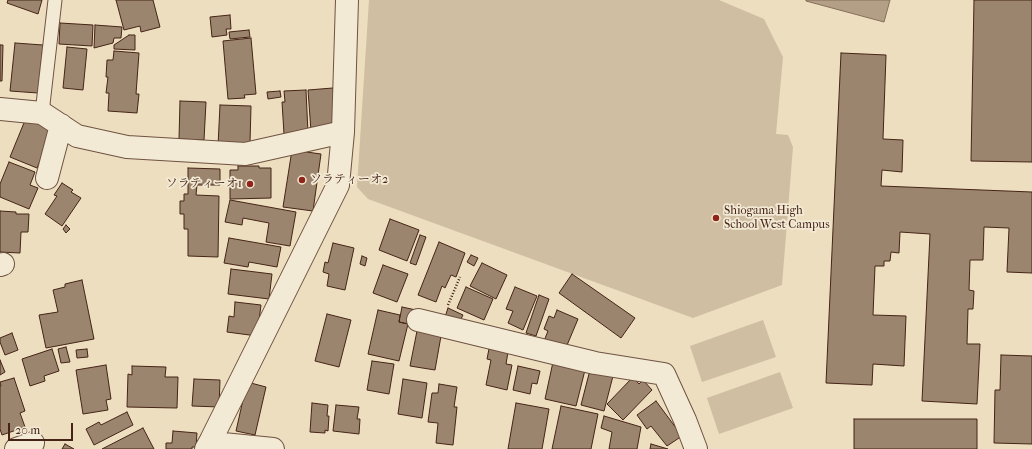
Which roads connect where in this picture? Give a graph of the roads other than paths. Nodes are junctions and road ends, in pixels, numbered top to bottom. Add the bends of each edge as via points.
1 (55, 0) edge
2 (347, 0) edge
3 (1, 113) edge
4 (42, 113) junction
5 (60, 125) junction
6 (343, 132) junction
7 (46, 178) dead end
8 (428, 323) road end
9 (209, 444) edge
10 (273, 449) edge
11 (696, 449) edge

1 - 4 lane
2 - 6 street
3 - 4 street
4 - 5 street
5 - 6 street via 76,136 128,147 245,154
5 - 7 street
6 - 9 street via 338,185
8 - 11 street via 595,363 664,374
9 - 10 street

